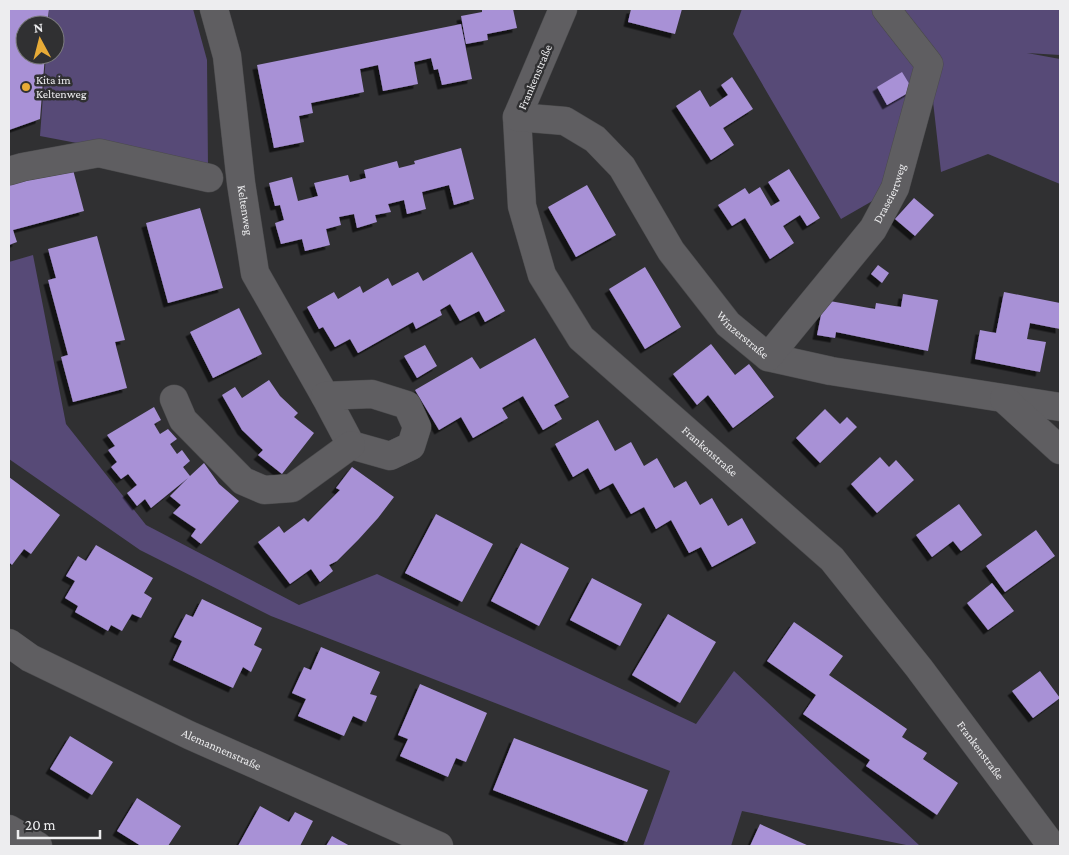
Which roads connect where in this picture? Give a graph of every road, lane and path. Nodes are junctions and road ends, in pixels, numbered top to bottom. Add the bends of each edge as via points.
1 (214, 9) edge
2 (563, 9) edge
3 (886, 9) edge
4 (517, 117) junction
5 (9, 171) edge
6 (208, 178) dead end
7 (768, 356) junction
8 (325, 396) junction
9 (174, 399) dead end
10 (1004, 399) junction
11 (1060, 407) edge
12 (351, 445) junction
13 (1060, 450) edge
14 (9, 643) edge
15 (9, 829) edge
16 (38, 846) edge
17 (439, 846) edge
18 (1052, 846) edge

1 - 8 street, Keltenweg via 227,56 255,273
2 - 4 street, Frankenstraße
3 - 7 street, Draseiertweg via 929,64 895,188 873,229
4 - 7 street, Winzerstraße via 565,121 595,139 622,167 671,251 728,324
4 - 18 street, Frankenstraße via 522,206 542,275 581,338 832,559 919,668
5 - 6 street via 99,153
7 - 10 street, Winzerstraße via 831,371
8 - 12 street, Keltenweg
8 - 12 street via 372,394 407,404 417,427 411,446 390,456
9 - 12 street via 184,420 243,481 264,490 292,488
10 - 11 street, Winzerstraße
10 - 13 street
14 - 17 street, Alemannenstraße via 30,658 189,736
15 - 16 street

